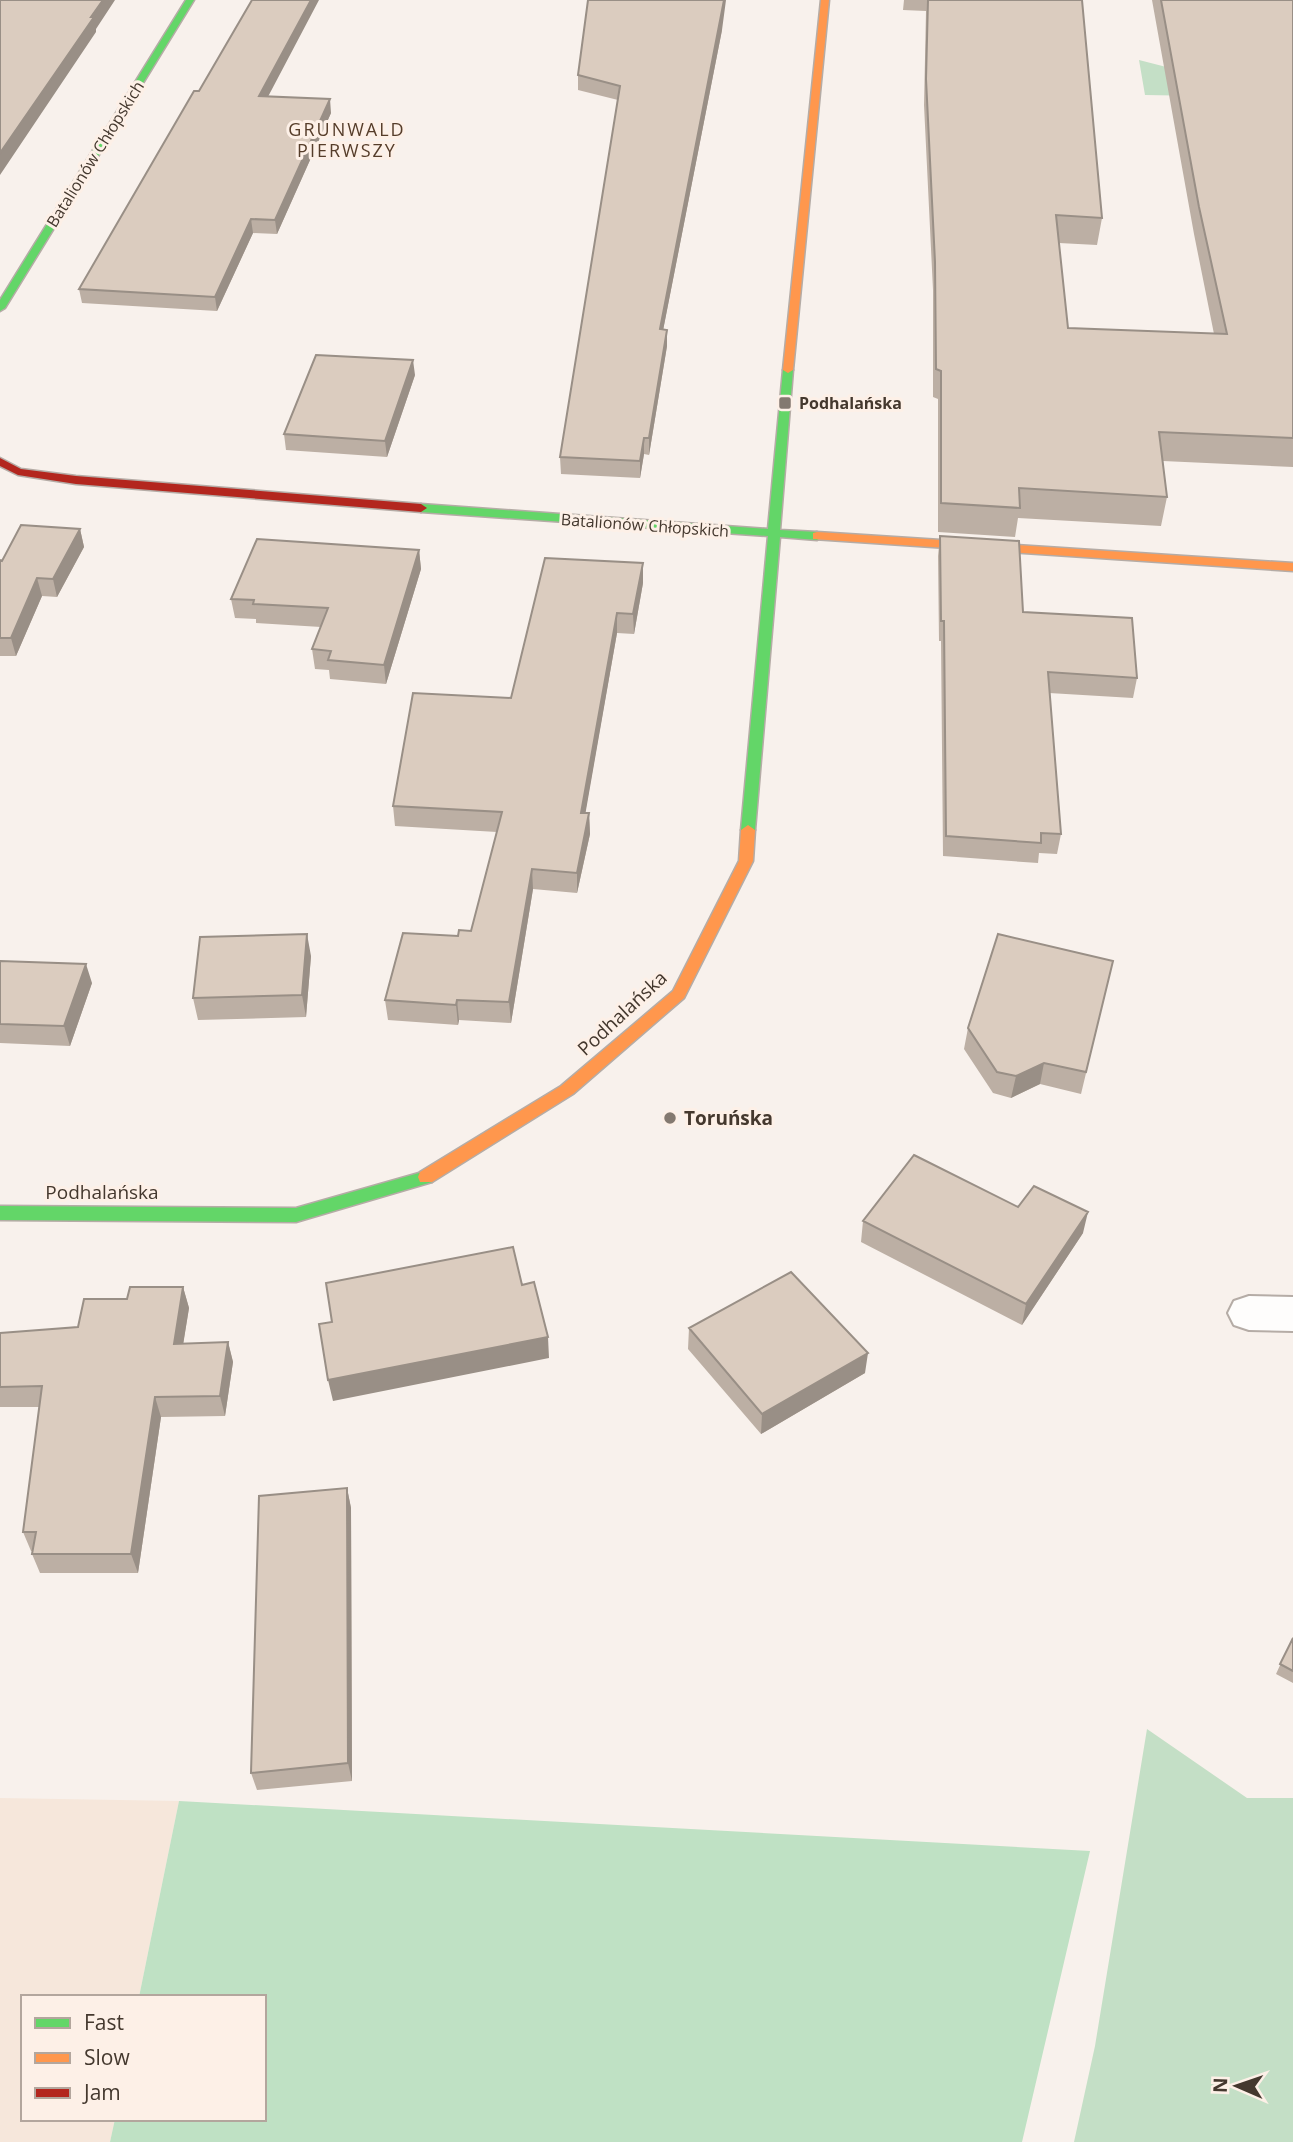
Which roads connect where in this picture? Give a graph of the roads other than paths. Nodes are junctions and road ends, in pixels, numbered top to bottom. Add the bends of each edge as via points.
1 (190, 0) edge
2 (825, 0) edge
3 (0, 308) edge
4 (0, 461) edge
5 (772, 534) junction
6 (1293, 567) edge
7 (0, 1213) edge
8 (1249, 1312) dead end
9 (1293, 1314) edge

1 - 3 street, Batalionów Chłopskich
2 - 5 street, Podhalańska
4 - 5 street, Batalionów Chłopskich via 18,472 76,480
5 - 6 street, Batalionów Chłopskich
5 - 7 street, Podhalańska via 746,861 679,994 567,1090 427,1177 296,1215
8 - 9 street

